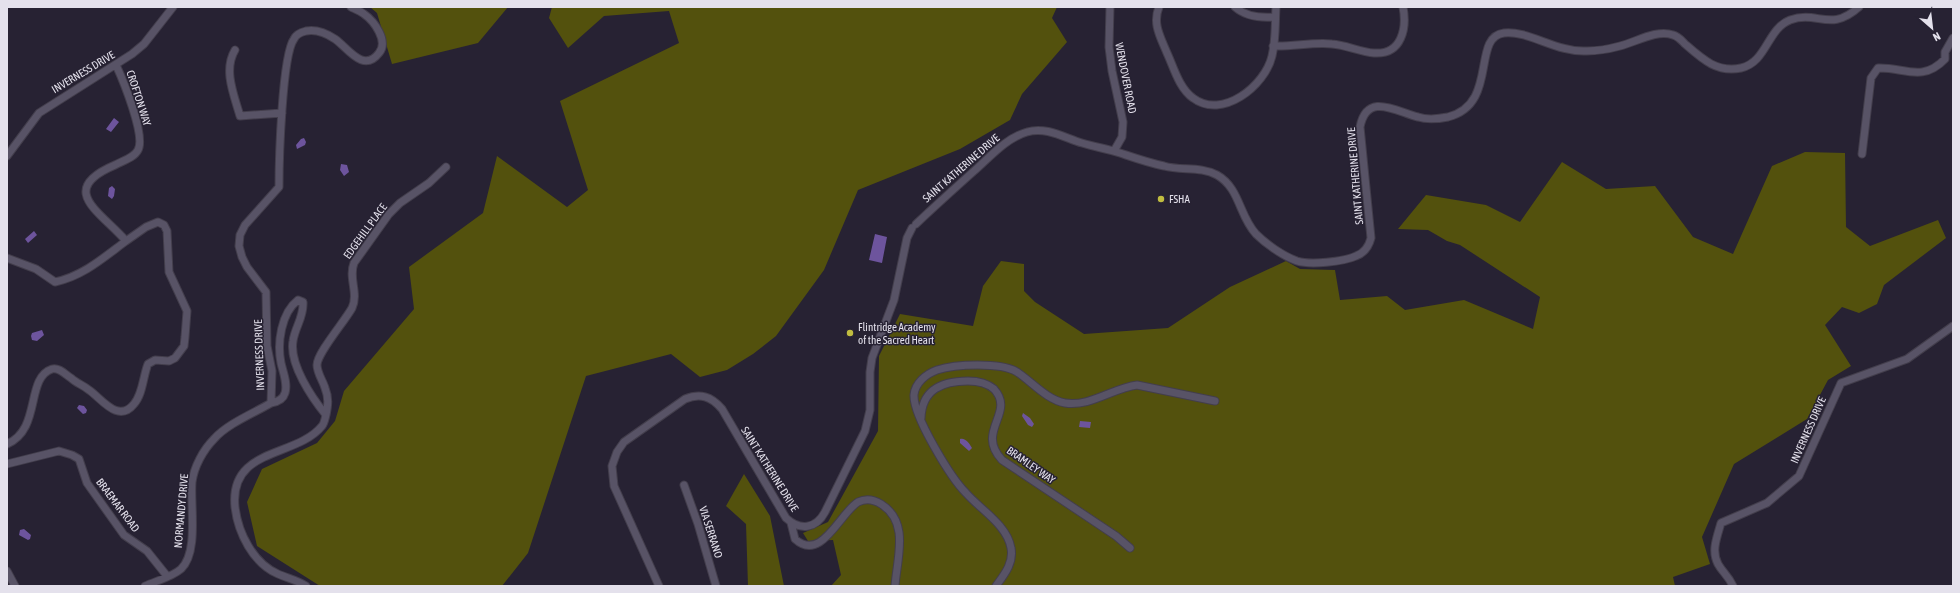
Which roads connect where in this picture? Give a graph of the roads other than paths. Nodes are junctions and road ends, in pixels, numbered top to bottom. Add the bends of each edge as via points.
1 (173, 7) edge
2 (351, 7) edge
3 (1110, 7) edge
4 (1158, 7) edge
5 (1235, 7) edge
6 (1276, 7) edge
7 (1403, 7) edge
8 (1859, 7) edge
9 (1275, 17) junction
10 (1953, 38) edge
11 (1274, 46) junction
12 (235, 50) dead end
13 (116, 65) junction
14 (282, 113) junction
15 (1114, 151) junction
16 (1862, 154) dead end
17 (7, 156) edge
18 (446, 167) dead end
19 (124, 240) junction
20 (7, 258) edge
21 (1953, 326) edge
22 (1215, 401) dead end
23 (271, 403) junction
24 (326, 415) junction
25 (921, 418) junction
26 (7, 444) edge
27 (7, 464) edge
28 (684, 485) dead end
29 (791, 523) junction
30 (1130, 548) dead end
31 (7, 571) edge
32 (167, 576) junction
33 (15, 586) edge
34 (145, 586) edge
35 (306, 586) edge
36 (659, 586) edge
37 (716, 586) edge
38 (895, 586) edge
39 (996, 586) edge
40 (1732, 586) edge

1 - 13 street, INVERNESS DRIVE via 144,44
2 - 14 street, INVERNESS DRIVE via 364,14 378,31 382,48 379,54 362,61 323,32 301,32 294,38 290,49
3 - 15 street, WENDOVER ROAD via 1110,63 1124,122 1122,137
4 - 11 street via 1156,25 1161,39 1183,87 1189,95 1200,102 1218,104 1243,96 1265,72
5 - 9 street via 1250,15
6 - 9 street
7 - 11 street via 1406,26 1403,34 1395,46 1383,52 1375,54 1334,44
8 - 15 street, SAINT KATHERINE DRIVE via 1846,17 1833,21 1802,18 1788,21 1780,26 1753,63 1729,69 1709,64 1677,36 1666,33 1620,46 1585,52 1561,49 1511,33 1505,32 1495,36 1487,46 1481,85 1477,94 1469,106 1459,113 1440,119 1428,119 1384,106 1372,108 1364,116 1360,127 1371,238 1364,251 1351,258 1319,263 1292,259 1256,233 1245,218 1229,184 1216,174 1167,167
9 - 11 street
10 - 16 street via 1945,52 1945,59 1932,69 1918,73 1878,68 1872,78
12 - 14 street via 228,70 240,116
13 - 17 street, INVERNESS DRIVE via 38,113
13 - 19 street, CROFTON WAY via 140,137 138,150 131,157 93,176 86,184 86,193 89,202
14 - 23 street, INVERNESS DRIVE via 279,187 245,226 240,234 239,246 247,267 266,292 267,346 272,371
15 - 29 street, SAINT KATHERINE DRIVE via 1084,144 1055,133 1034,130 1026,132 1004,144 914,226 907,238 894,300 872,358 870,410 865,431 822,518 811,526 804,527
18 - 24 street, EDGEHILL PLACE via 389,214 354,263 351,270 354,287 352,306 318,360 319,374 329,402
19 - 20 street via 82,273 55,282 36,269
19 - 26 street via 158,222 164,225 167,231 169,272 187,311 184,346 175,358 169,361 155,360 148,364 135,404 128,410 112,410 90,390 59,370 52,369 37,386 27,427 16,440
21 - 40 street, INVERNESS DRIVE via 1907,359 1841,382 1799,476 1767,503 1721,523 1714,552 1718,565 1728,575
22 - 25 street via 1137,385 1072,404 1054,400 1019,373 1008,368 961,366 936,370 918,384 914,398
23 - 24 street, INVERNESS DRIVE via 279,401 285,395 279,341 293,304 298,300 304,302 304,311 292,350 307,387
23 - 32 street, NORMANDY DRIVE via 222,431 203,453 192,481 191,548 181,569
24 - 35 street via 323,426 310,436 251,465 239,482 236,496 236,516 249,548 260,562 278,574
25 - 30 street, BRAMLEY WAY via 927,398 944,383 973,381 991,386 1001,402 992,433 997,456
25 - 39 street via 952,475 965,493 1002,529 1008,539 1011,560
27 - 32 street, BRAEMAR ROAD via 59,451 79,459 87,483 124,535 147,551
28 - 37 street, VIA SERRANO
29 - 36 street, SAINT KATHERINE DRIVE via 722,409 704,396 685,399 624,442 612,466 614,486
29 - 38 street via 795,539 804,545 811,545 824,539 857,503 869,499 883,505 895,518 900,537
31 - 33 street
32 - 34 street, NORMANDY DRIVE

